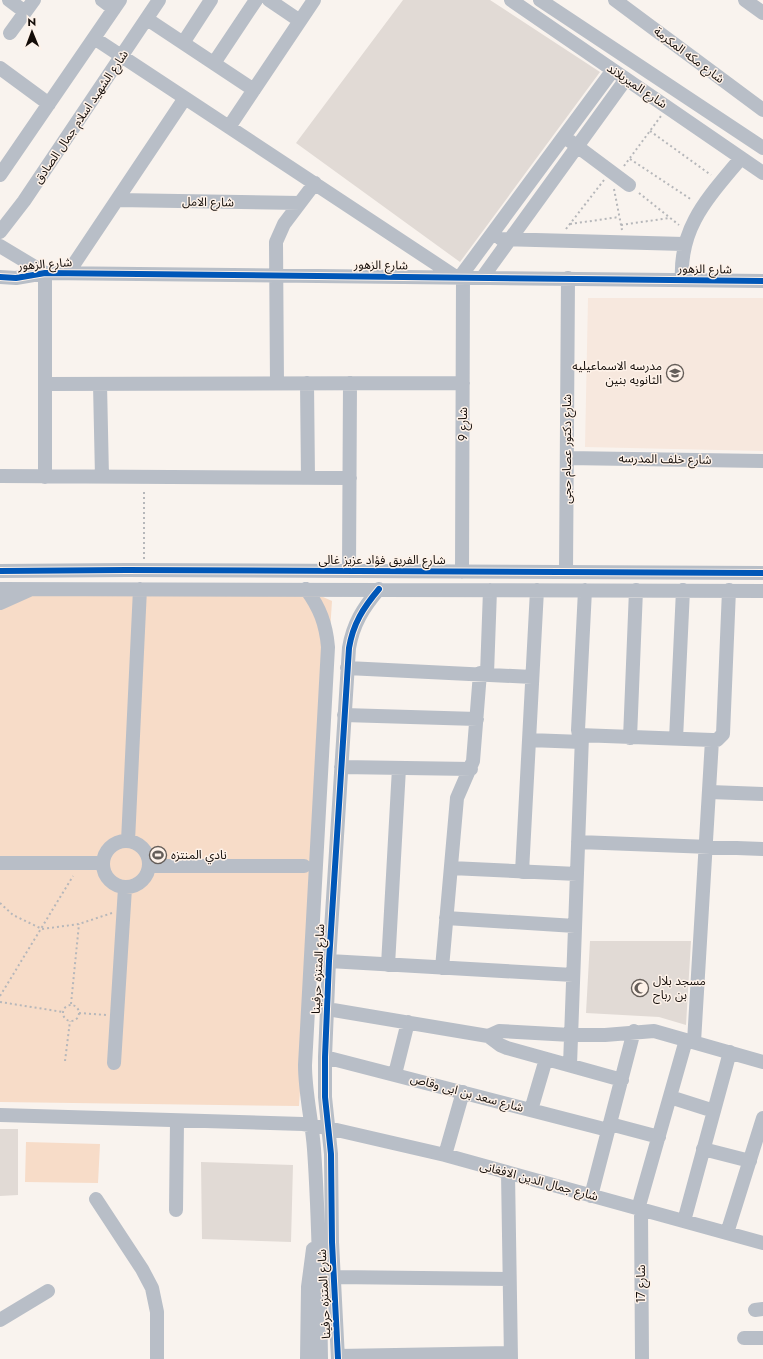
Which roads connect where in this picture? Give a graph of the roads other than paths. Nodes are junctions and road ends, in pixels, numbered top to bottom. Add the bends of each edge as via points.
1 (9, 0) edge
2 (34, 0) edge
3 (102, 0) edge
4 (159, 0) edge
5 (211, 0) edge
6 (256, 0) edge
7 (269, 0) edge
8 (314, 0) edge
9 (511, 0) edge
10 (539, 0) edge
11 (615, 0) edge
12 (744, 0) edge
13 (117, 4) edge
14 (25, 12) junction
15 (530, 13) junction
16 (763, 14) edge
17 (147, 19) junction
18 (300, 21) junction
19 (10, 33) dead end
20 (94, 38) junction
21 (183, 42) junction
22 (122, 56) junction
23 (214, 63) junction
24 (0, 68) edge
25 (613, 70) junction
26 (626, 79) junction
27 (254, 90) junction
28 (185, 98) junction
29 (49, 104) junction
30 (763, 110) edge
31 (229, 127) junction
32 (564, 136) junction
33 (577, 146) junction
34 (763, 148) edge
35 (741, 158) junction
36 (761, 168) edge
37 (0, 175) edge
38 (315, 183) junction
39 (629, 185) road end
40 (117, 200) junction
41 (300, 203) junction
42 (0, 232) edge
43 (686, 238) junction
44 (489, 239) junction
45 (508, 240) junction
46 (0, 246) edge
47 (45, 273) junction
48 (68, 273) junction
49 (277, 275) junction
50 (0, 277) edge
51 (460, 277) junction
52 (482, 278) junction
53 (568, 278) junction
54 (682, 280) junction
55 (763, 281) edge
56 (307, 383) junction
57 (350, 383) junction
58 (463, 383) junction
59 (45, 384) junction
60 (100, 384) junction
61 (277, 384) junction
62 (567, 458) junction
63 (763, 461) edge
64 (0, 476) edge
65 (45, 476) junction
66 (102, 477) junction
67 (308, 478) junction
68 (350, 478) junction
69 (126, 570) junction
70 (216, 570) junction
71 (0, 571) edge
72 (349, 571) junction
73 (462, 572) junction
74 (566, 572) junction
75 (670, 573) junction
76 (763, 573) edge
77 (0, 589) edge
78 (31, 589) junction
79 (133, 589) junction
80 (217, 589) junction
81 (306, 589) junction
82 (379, 589) junction
83 (490, 590) junction
84 (537, 590) junction
85 (585, 590) junction
86 (636, 590) junction
87 (676, 590) junction
88 (729, 590) junction
89 (763, 591) edge
90 (0, 603) edge
91 (347, 668) junction
92 (484, 674) junction
93 (532, 677) junction
94 (344, 716) junction
95 (477, 719) junction
96 (630, 738) junction
97 (582, 739) junction
98 (676, 739) junction
99 (529, 740) junction
100 (712, 740) junction
101 (323, 754) junction
102 (341, 761) junction
103 (399, 768) junction
104 (471, 769) junction
105 (710, 792) junction
106 (763, 794) edge
107 (128, 841) junction
108 (578, 842) junction
109 (707, 847) junction
110 (763, 848) edge
111 (102, 863) junction
112 (0, 864) edge
113 (149, 866) junction
114 (304, 866) dead end
115 (451, 868) junction
116 (522, 872) junction
117 (577, 874) junction
118 (126, 888) junction
119 (446, 918) junction
120 (575, 926) junction
121 (329, 962) junction
122 (388, 965) junction
123 (442, 968) junction
124 (573, 975) junction
125 (327, 1009) junction
126 (408, 1022) junction
127 (634, 1031) junction
128 (571, 1035) junction
129 (488, 1036) junction
130 (690, 1041) junction
131 (730, 1052) junction
132 (325, 1057) junction
133 (546, 1059) junction
134 (763, 1062) edge
135 (114, 1063) dead end
136 (570, 1065) junction
137 (395, 1074) junction
138 (622, 1080) junction
139 (463, 1092) junction
140 (670, 1097) junction
141 (532, 1110) junction
142 (714, 1110) junction
143 (0, 1115) edge
144 (763, 1121) edge
145 (177, 1122) junction
146 (313, 1125) junction
147 (609, 1127) junction
148 (328, 1128) junction
149 (658, 1137) junction
150 (704, 1149) junction
151 (445, 1156) junction
152 (750, 1161) junction
153 (508, 1173) junction
154 (591, 1196) junction
155 (96, 1199) dead end
156 (640, 1209) junction
157 (176, 1210) dead end
158 (684, 1222) junction
159 (318, 1232) junction
160 (727, 1234) junction
161 (763, 1243) edge
162 (335, 1277) junction
163 (509, 1279) junction
164 (48, 1291) dead end
165 (0, 1320) edge
166 (744, 1338) dead end
167 (763, 1338) edge
168 (511, 1356) edge
169 (338, 1358) edge
170 (157, 1359) edge
171 (307, 1359) edge
172 (322, 1359) edge
173 (642, 1359) edge

1 - 14 street
2 - 14 street
3 - 13 street
4 - 17 street, شارع الشهيد اسلام جمال الصادق
5 - 21 street
6 - 23 street
7 - 18 street
8 - 18 street
9 - 15 street, شارع الميريلاند
10 - 15 street
10 - 34 street, شارع الميريلاند
11 - 30 street, شارع مكه المكرمة
12 - 16 street
13 - 20 street
14 - 19 street
15 - 25 street, شارع الميريلاند
17 - 21 street
17 - 22 street, شارع الشهيد اسلام جمال الصادق
18 - 27 street
20 - 22 street
20 - 29 street
21 - 23 street
22 - 28 street
22 - 42 street, شارع الشهيد اسلام جمال الصادق via 24,201
23 - 27 street
24 - 29 street
25 - 26 street, شارع الميريلاند
25 - 32 street
26 - 33 street
26 - 35 street, شارع الميريلاند
27 - 31 street
28 - 31 street
28 - 40 street
29 - 37 street
31 - 38 street
32 - 33 street
32 - 44 street
33 - 39 street
33 - 45 street
35 - 36 street, شارع الميريلاند
35 - 43 street via 702,207
38 - 41 street
38 - 51 street
40 - 41 street, شارع الامل
40 - 48 street
41 - 49 street via 278,235
43 - 45 street via 624,242
43 - 54 street via 682,256
44 - 45 street
44 - 51 street
45 - 52 street
46 - 47 street, شارع الزهور
47 - 48 street, شارع الزهور
47 - 50 street, شارع الزهور via 16,278
47 - 59 street
48 - 49 street, شارع الزهور
49 - 51 street, شارع الزهور
49 - 61 street
51 - 52 street, شارع الزهور
51 - 58 street, شارع 9
52 - 53 street, شارع الزهور
53 - 54 street, شارع الزهور
53 - 62 street, شارع دكتور عصام حجى
54 - 55 street, شارع الزهور
56 - 57 street
56 - 61 street
56 - 67 street
57 - 58 street
57 - 68 street
58 - 73 street, شارع 9
59 - 60 street
59 - 65 street
60 - 61 street
60 - 66 street
62 - 63 street, شارع خلف المدرسه
62 - 74 street, شارع دكتور عصام حجى
64 - 65 street
65 - 66 street
66 - 67 street
67 - 68 street
68 - 72 street
69 - 70 street, شارع الفريق فؤاد عزيز غالى
69 - 71 street, شارع الفريق فؤاد عزيز غالى
69 - 79 street
70 - 72 street, شارع الفريق فؤاد عزيز غالى
70 - 80 street
72 - 73 street, شارع الفريق فؤاد عزيز غالى
73 - 74 street, شارع الفريق فؤاد عزيز غالى
74 - 75 street, شارع الفريق فؤاد عزيز غالى
75 - 76 street, شارع الفريق فؤاد عزيز غالى
75 - 87 street
77 - 78 street
78 - 79 street
78 - 90 street
79 - 80 street
79 - 107 street
80 - 81 street
81 - 82 street
81 - 101 street, شارع المتنزه حرفينا via 320,610 327,634
82 - 83 street
82 - 91 street, شارع المتنزه حرفينا via 364,606 354,626
83 - 84 street
83 - 92 street
84 - 85 street
84 - 93 street
85 - 86 street
85 - 97 street via 578,730
86 - 87 street
86 - 96 street
87 - 88 street
87 - 98 street
88 - 89 street
88 - 100 street via 723,734 721,738
91 - 92 street
91 - 94 street, شارع المتنزه حرفينا
92 - 93 street
92 - 95 street
93 - 99 street
94 - 95 street
94 - 102 street, شارع المتنزه حرفينا
95 - 104 street
96 - 97 street
96 - 98 street
97 - 99 street
97 - 108 street
98 - 100 street
99 - 116 street
100 - 105 street, شارع 17
101 - 102 street
101 - 146 street, شارع المتنزه حرفينا via 305,1065 306,1090
102 - 103 street
102 - 121 street, شارع المتنزه حرفينا
103 - 104 street
103 - 122 street
104 - 115 street via 457,798
105 - 106 street
105 - 109 street, شارع 17
107 - 111 street via 120,841 107,849
107 - 113 street via 141,846 149,858
108 - 109 street
108 - 117 street
109 - 110 street
109 - 130 street, شارع 17
111 - 112 street
111 - 118 street via 106,878
113 - 114 street
113 - 118 street via 142,881
115 - 116 street
115 - 119 street
116 - 117 street
117 - 120 street
118 - 135 street
119 - 120 street
119 - 123 street
120 - 124 street
121 - 122 street
121 - 125 street, شارع المتنزه حرفينا
122 - 123 street
123 - 124 street
124 - 128 street
125 - 126 street
125 - 132 street, شارع المتنزه حرفينا
126 - 129 street
126 - 137 street
127 - 128 street
127 - 130 street via 654,1031
127 - 138 street
128 - 129 street via 499,1030
128 - 136 street
129 - 133 street via 500,1045
130 - 131 street
130 - 140 street, شارع 17
131 - 134 street
131 - 142 street
132 - 137 street, شارع سعد بن ابى وقاص
132 - 148 street, شارع المتنزه حرفينا
133 - 136 street
133 - 141 street
136 - 138 street
137 - 139 street, شارع سعد بن ابى وقاص
138 - 147 street
139 - 141 street, شارع سعد بن ابى وقاص
139 - 151 street
140 - 142 street
140 - 149 street, شارع 17
141 - 147 street, شارع سعد بن ابى وقاص
142 - 150 street
143 - 145 street, شارع جمال الدين الافغانى
144 - 152 street
145 - 146 street, شارع جمال الدين الافغانى
145 - 157 street
146 - 148 street, شارع جمال الدين الافغانى
146 - 159 street, شارع المتنزه حرفينا
147 - 149 street, شارع سعد بن ابى وقاص
147 - 154 street
148 - 151 street, شارع جمال الدين الافغانى
148 - 162 street, شارع المتنزه حرفينا
149 - 156 street, شارع 17
150 - 152 street
150 - 158 street
151 - 153 street, شارع جمال الدين الافغانى
152 - 160 street
153 - 154 street, شارع جمال الدين الافغانى
153 - 163 street
154 - 156 street, شارع جمال الدين الافغانى
155 - 170 street via 142,1268 152,1288 157,1312
156 - 158 street, شارع جمال الدين الافغانى
156 - 173 street, شارع 17
158 - 160 street, شارع جمال الدين الافغانى
159 - 171 street via 308,1286
159 - 172 street, شارع المتنزه حرفينا
160 - 161 street, شارع جمال الدين الافغانى
162 - 163 street
162 - 169 street, شارع المتنزه حرفينا
163 - 168 street
164 - 165 street
166 - 167 street
168 - 169 street

